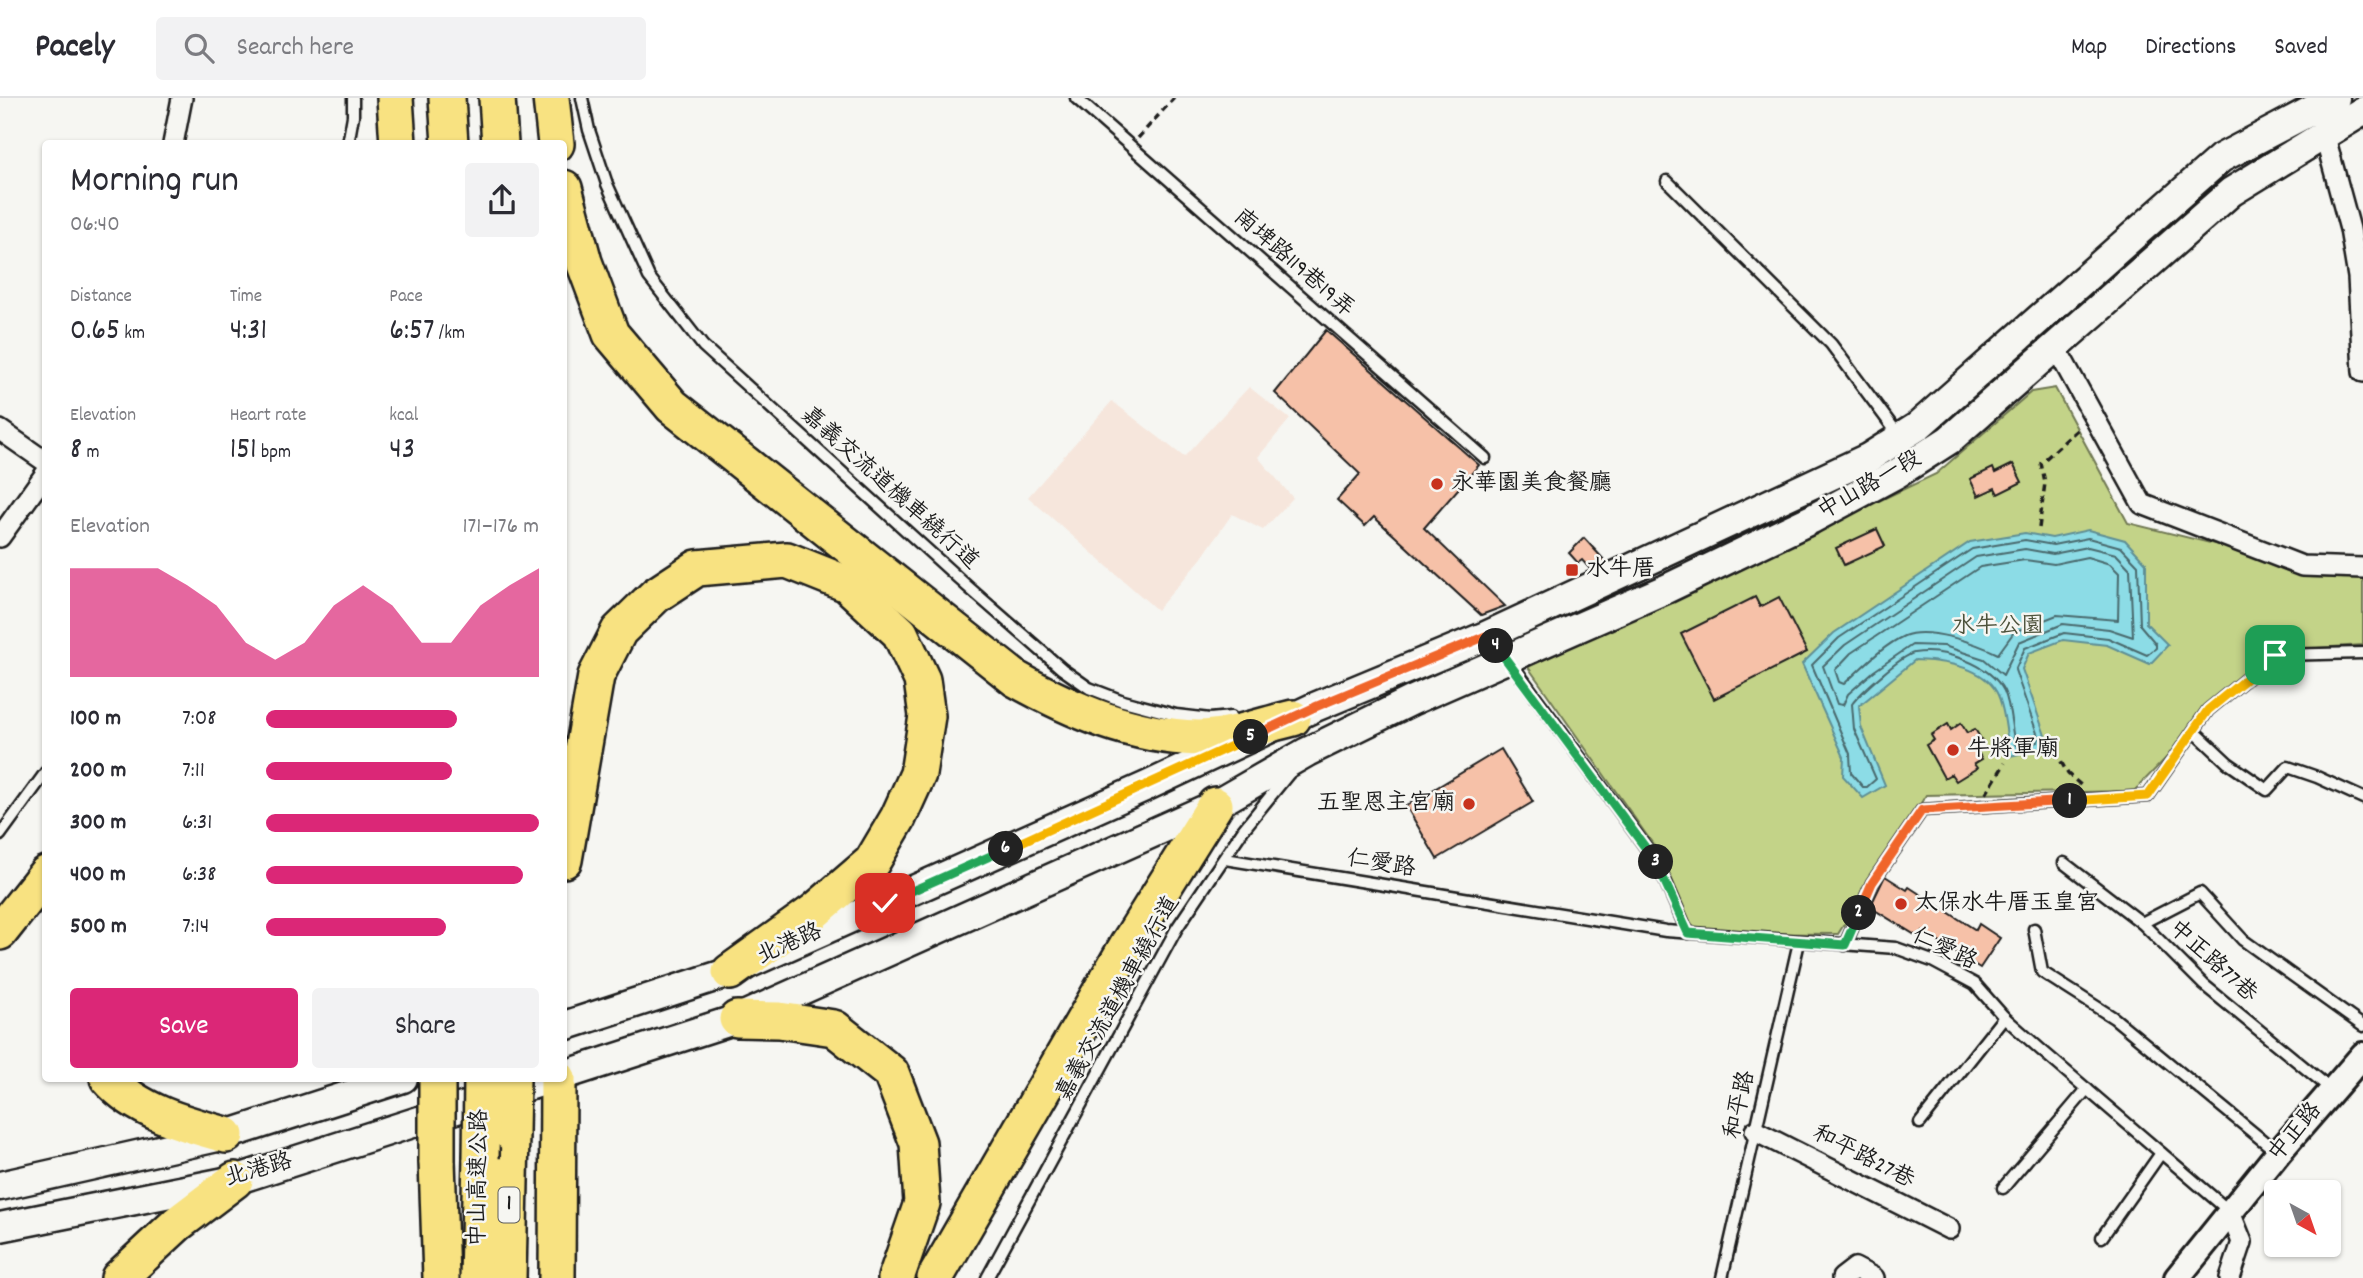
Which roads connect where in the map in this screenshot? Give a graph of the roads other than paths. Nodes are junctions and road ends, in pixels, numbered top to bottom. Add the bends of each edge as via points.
1 (182, 98) edge
2 (353, 98) edge
3 (394, 98) edge
4 (447, 98) edge
5 (498, 98) edge
6 (539, 98) edge
7 (551, 98) edge
8 (582, 98) edge
9 (1076, 98) edge
10 (2317, 107) edge
11 (2363, 111) edge
12 (174, 140) edge
13 (349, 140) edge
14 (392, 140) edge
15 (398, 140) edge
16 (450, 140) edge
17 (500, 140) edge
18 (541, 140) edge
19 (556, 140) edge
20 (1667, 181) dead end
21 (567, 199) edge
22 (2362, 310) edge
23 (2055, 346) junction
24 (2363, 372) edge
25 (0, 430) edge
26 (1901, 437) junction
27 (42, 458) edge
28 (1485, 458) dead end
29 (42, 479) edge
30 (0, 537) edge
31 (2363, 568) edge
32 (1497, 647) junction
33 (2363, 653) edge
34 (1290, 713) junction
35 (1236, 716) dead end
36 (2194, 731) junction
37 (1307, 752) junction
38 (42, 777) edge
39 (2363, 798) edge
40 (1214, 805) junction
41 (0, 835) edge
42 (567, 843) edge
43 (1225, 859) junction
44 (2064, 863) dead end
45 (42, 879) edge
46 (2142, 923) junction
47 (2034, 929) dead end
48 (0, 932) edge
49 (1688, 933) junction
50 (1799, 942) junction
51 (1845, 945) junction
52 (730, 972) junction
53 (2004, 1017) junction
54 (737, 1019) junction
55 (567, 1025) edge
56 (2363, 1026) edge
57 (2363, 1055) edge
58 (567, 1073) edge
59 (111, 1082) edge
60 (390, 1082) edge
61 (437, 1082) edge
62 (482, 1082) edge
63 (512, 1082) edge
64 (541, 1082) edge
65 (558, 1082) edge
66 (2087, 1089) junction
67 (2332, 1090) junction
68 (1920, 1123) dead end
69 (1755, 1130) junction
70 (226, 1135) junction
71 (2161, 1153) junction
72 (2278, 1153) junction
73 (235, 1180) junction
74 (0, 1186) edge
75 (2003, 1188) dead end
76 (2230, 1212) junction
77 (0, 1227) edge
78 (1949, 1228) dead end
79 (2102, 1237) dead end
80 (441, 1277) edge
81 (119, 1278) edge
82 (478, 1278) edge
83 (508, 1278) edge
84 (557, 1278) edge
85 (896, 1278) edge
86 (935, 1278) edge
87 (987, 1278) edge
88 (1722, 1278) edge
89 (1842, 1278) edge
90 (1874, 1278) edge
91 (2177, 1278) edge
92 (2230, 1278) edge

1 - 12 street
2 - 13 lane
3 - 14 highway
3 - 15 highway
4 - 16 highway
5 - 17 highway
6 - 18 highway
7 - 19 highway
8 - 35 lane, 嘉義交流道機車繞行道 via 607,184 649,277 704,346 747,387 967,586 1089,688 1176,715
9 - 28 lane, 南埤路119巷19弄
10 - 11 main road, 中山路一段
10 - 22 street via 2350,229
10 - 23 main road, 中山路一段 via 2231,191
10 - 26 main road, 中山路一段 via 2221,158
20 - 26 lane via 1831,344
21 - 34 highway via 611,334 672,406 1016,679 1058,703 1130,730 1200,738
22 - 24 street
23 - 31 street via 2142,504 2301,566
23 - 32 main road, 中山路一段 via 1949,440 1896,474 1690,578
25 - 27 street
26 - 32 main road, 中山路一段 via 1868,458 1567,593
29 - 30 street
32 - 34 main road, 中山路一段
32 - 37 main road, 中山路一段 via 1411,701
32 - 49 lane via 1658,864
33 - 36 lane via 2275,655 2208,710
34 - 52 main road, 北港路 via 1149,785
36 - 39 lane via 2228,763 2267,790 2288,768
36 - 51 lane via 2148,796 1922,810 1872,883
37 - 40 main road, 北港路
37 - 43 lane, 嘉義交流道機車繞行道
38 - 41 lane
40 - 54 main road, 北港路
40 - 86 highway
42 - 52 highway via 596,676 619,631 656,595 698,568 787,560 847,584 900,633 922,680 927,716 918,774 872,862 815,911
43 - 49 lane, 仁愛路
43 - 87 lane, 嘉義交流道機車繞行道 via 1177,928
44 - 46 lane, 中正路77巷
45 - 48 highway
46 - 56 lane via 2200,893 2243,940
46 - 67 lane, 中正路77巷 via 2204,985
47 - 72 lane via 2042,972 2114,1018
49 - 50 lane, 仁愛路
50 - 51 lane, 仁愛路
50 - 69 lane, 和平路
51 - 53 lane, 仁愛路 via 1896,948 1932,961 1975,984
52 - 55 main road, 北港路
53 - 66 lane, 仁愛路
53 - 68 lane
54 - 58 main road, 北港路
54 - 85 highway via 834,1028 891,1073 918,1143 922,1203
57 - 67 street, 中正路
59 - 70 highway via 177,1121
60 - 70 main road, 北港路
61 - 80 highway, bridge
62 - 82 highway, 中山高速公路 / 1, bridge
63 - 83 highway, 中山高速公路 / 1, bridge
64 - 73 main road, 北港路
65 - 84 highway
66 - 71 lane, 仁愛路
66 - 75 lane
67 - 72 street, 中正路
69 - 78 street, 和平路27巷
69 - 88 lane, 和平路
70 - 74 main road, 北港路
71 - 76 lane, 仁愛路
71 - 79 lane
72 - 76 street, 中正路
73 - 77 main road, 北港路
73 - 81 highway via 177,1224
76 - 91 street, 中正路
76 - 92 street via 2242,1242
89 - 90 street via 1855,1268

